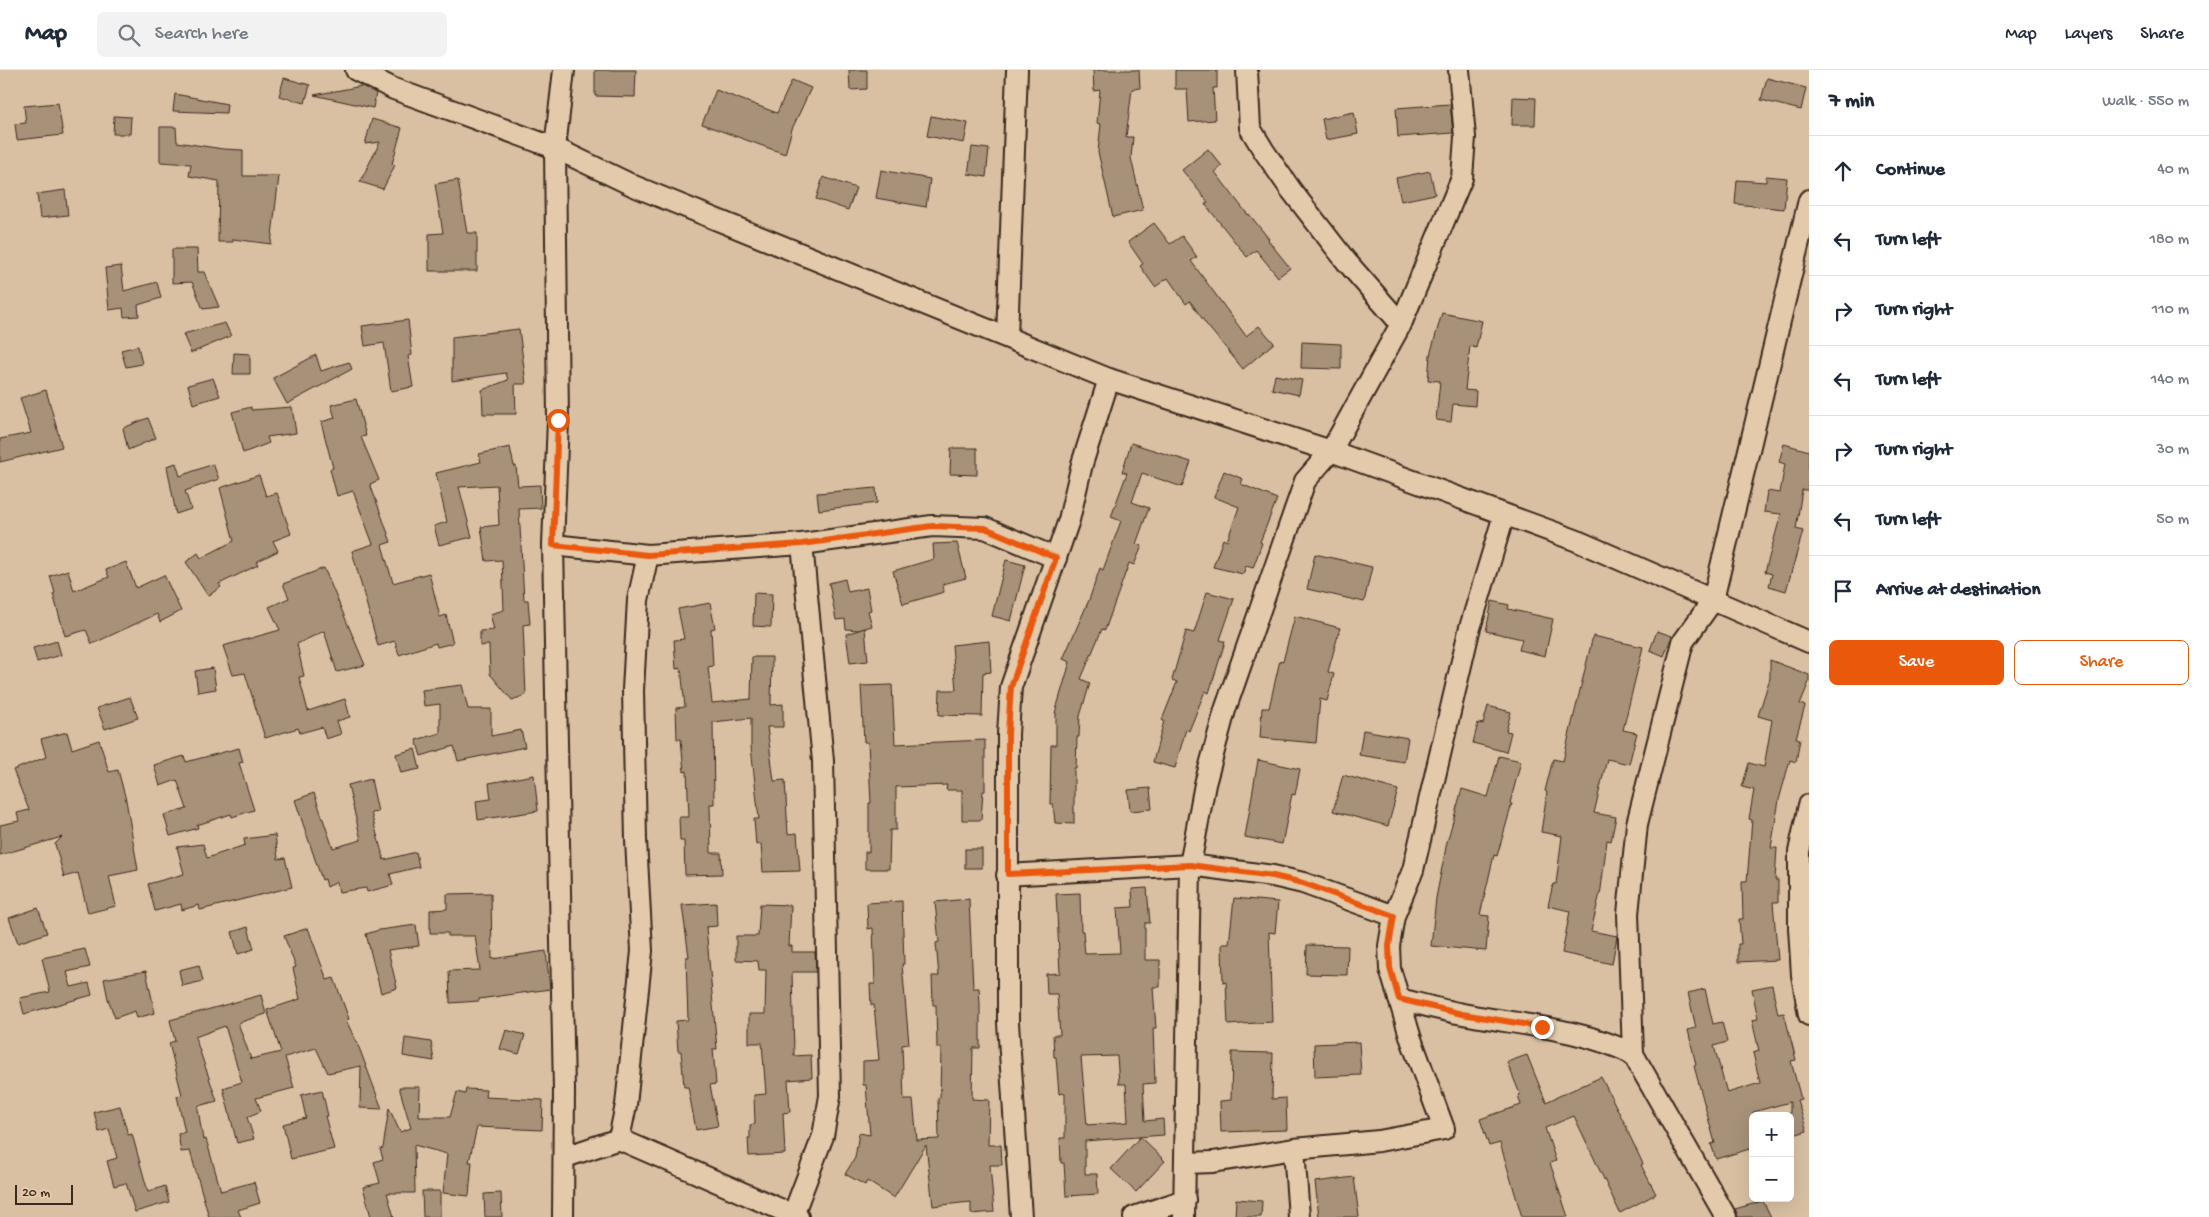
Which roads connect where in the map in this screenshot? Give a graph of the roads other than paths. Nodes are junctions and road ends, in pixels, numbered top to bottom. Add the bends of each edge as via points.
1 (356, 70) edge
2 (564, 70) edge
3 (1017, 70) edge
4 (1247, 70) edge
5 (1459, 70) edge
6 (554, 148) junction
7 (1809, 200) edge
8 (1806, 225) edge
9 (1401, 324) junction
10 (1007, 337) junction
11 (1109, 379) junction
12 (1331, 451) junction
13 (1504, 515) junction
14 (802, 544) junction
15 (553, 545) junction
16 (648, 555) junction
17 (1056, 558) junction
18 (1712, 600) junction
19 (1809, 642) edge
20 (1809, 806) edge
21 (1190, 865) junction
22 (1008, 874) junction
23 (1394, 916) junction
24 (1806, 976) edge
25 (1399, 999) junction
26 (1809, 1015) edge
27 (1633, 1054) junction
28 (619, 1140) junction
29 (1294, 1149) junction
30 (565, 1156) junction
31 (1184, 1163) junction
32 (1184, 1208) edge
33 (796, 1216) edge
34 (563, 1217) edge
35 (1021, 1217) edge
36 (1134, 1217) edge
37 (1298, 1217) edge
38 (1726, 1217) edge

1 - 6 street via 394,89
2 - 6 street
3 - 10 street
4 - 9 street via 1250,128 1291,190 1346,261
5 - 9 street via 1465,138 1462,178
6 - 10 street via 634,186
6 - 15 street via 558,420
7 - 8 street
8 - 18 street
9 - 12 street
10 - 11 street
11 - 12 street
11 - 17 street
12 - 13 street
12 - 21 street via 1305,481 1258,610 1205,784
13 - 18 street via 1575,540
13 - 23 street via 1469,631 1413,870
14 - 16 street
14 - 17 street via 932,526 985,528
14 - 33 street via 823,761 830,1096 823,1136
15 - 16 street
15 - 30 street
16 - 28 street via 638,600 633,690 642,951 626,1105
17 - 22 street via 1011,687
18 - 19 street
18 - 27 street via 1683,642 1637,824 1628,914
20 - 24 street via 1799,852 1799,928
21 - 22 street
21 - 23 street via 1303,883
21 - 31 street
22 - 35 street via 1008,1023
23 - 25 street via 1389,946 1390,968
24 - 26 street
25 - 27 street via 1462,1014 1597,1038
25 - 29 street via 1444,1129 1379,1141
27 - 38 street
28 - 30 street
28 - 33 street
29 - 31 street via 1213,1162
29 - 37 street
30 - 34 street
31 - 32 street
32 - 36 street

